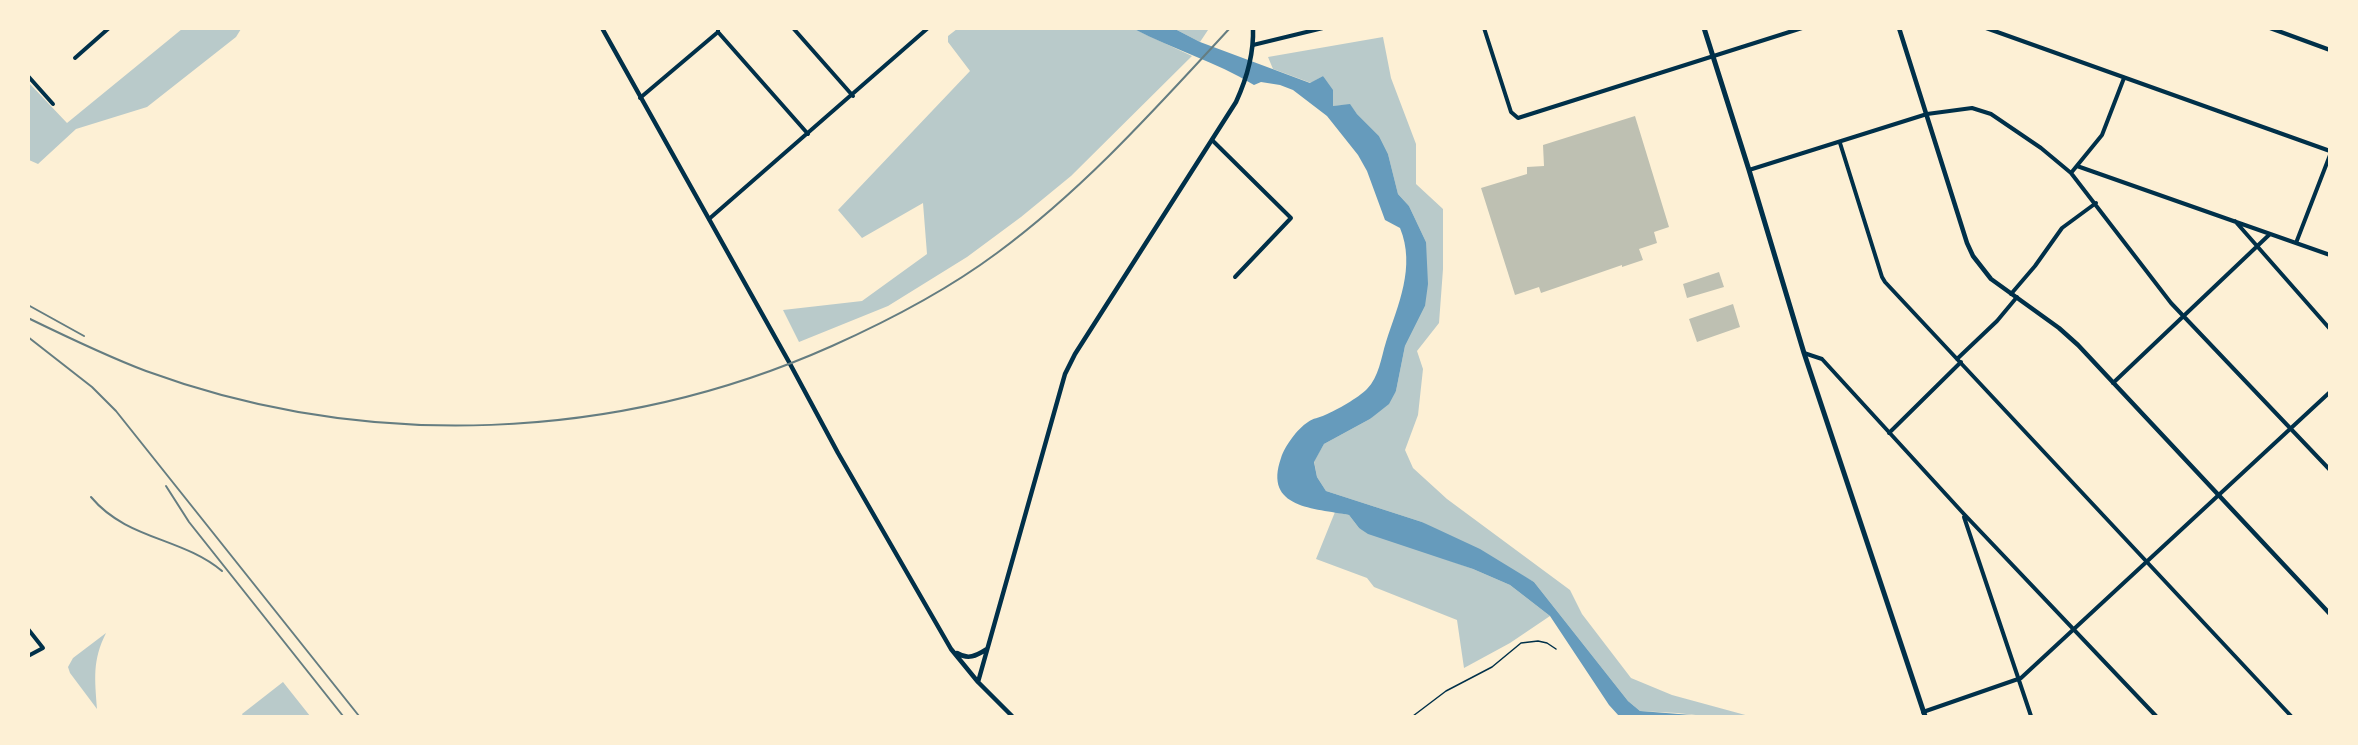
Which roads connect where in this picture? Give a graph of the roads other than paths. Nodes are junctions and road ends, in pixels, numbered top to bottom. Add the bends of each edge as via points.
1 (109, 28) edge
2 (602, 28) edge
3 (793, 28) edge
4 (928, 28) edge
5 (1253, 28) edge
6 (1323, 28) edge
7 (1484, 28) edge
8 (1704, 28) edge
9 (1802, 28) edge
10 (1899, 28) edge
11 (1986, 28) edge
12 (2270, 28) edge
13 (2009, 29) edge
14 (718, 30) edge
15 (2007, 36) junction
16 (1253, 45) junction
17 (2330, 50) edge
18 (1713, 57) junction
19 (75, 58) dead end
20 (28, 76) edge
21 (2124, 78) junction
22 (853, 96) junction
23 (640, 99) junction
24 (53, 104) dead end
25 (1927, 114) junction
26 (808, 134) junction
27 (1212, 140) junction
28 (1840, 142) junction
29 (2330, 153) edge
30 (2077, 166) junction
31 (1749, 170) junction
32 (2071, 172) junction
33 (2096, 203) junction
34 (708, 219) junction
35 (2235, 221) junction
36 (2270, 234) junction
37 (2296, 243) junction
38 (2257, 246) junction
39 (2330, 255) edge
40 (1236, 277) dead end
41 (2011, 294) junction
42 (2017, 297) junction
43 (2184, 316) junction
44 (2330, 329) edge
45 (1804, 353) junction
46 (1959, 361) junction
47 (2113, 383) junction
48 (2330, 392) edge
49 (2290, 428) junction
50 (1889, 433) junction
51 (2330, 470) edge
52 (2218, 495) junction
53 (1963, 513) junction
54 (2147, 561) junction
55 (2330, 614) edge
56 (28, 629) edge
57 (2073, 629) junction
58 (951, 649) junction
59 (987, 649) junction
60 (1556, 649) dead end
61 (28, 656) edge
62 (2018, 678) junction
63 (978, 682) junction
64 (1924, 714) edge
65 (1012, 717) edge
66 (1413, 717) edge
67 (2031, 717) edge
68 (2156, 717) edge
69 (2291, 717) edge

1 - 19 street
2 - 23 street
3 - 22 street
4 - 22 street
5 - 16 street
6 - 16 street
7 - 18 street via 1515,118
8 - 18 main road
9 - 18 street
10 - 25 street
11 - 15 street
12 - 17 street
13 - 15 street
14 - 23 street
14 - 26 street
15 - 21 street
16 - 27 street via 1242,88
18 - 31 main road
20 - 24 street
21 - 29 street
21 - 30 street via 2102,135
22 - 26 street
23 - 34 street
25 - 28 street
25 - 32 street via 1972,108 1991,114
25 - 41 street via 1973,256 1991,279
26 - 34 street
27 - 40 street via 1291,218
27 - 59 street via 1070,362
28 - 31 street
28 - 46 street via 1882,277
29 - 37 street
30 - 32 street
30 - 35 street
31 - 45 main road
32 - 33 street
33 - 41 street via 2062,228
33 - 43 street
34 - 58 street
35 - 36 street
35 - 38 street
36 - 37 street
36 - 38 street
37 - 39 street
38 - 43 street
38 - 44 street
41 - 42 street
42 - 46 street
42 - 47 street via 2072,340
43 - 47 street
43 - 49 street
45 - 50 street via 1822,359
45 - 64 main road
46 - 50 street
46 - 54 street
47 - 52 street
48 - 49 street
49 - 51 street
49 - 52 street
50 - 53 street
52 - 54 street
52 - 55 street
53 - 57 street
53 - 62 street
54 - 57 street
54 - 69 street
56 - 61 street via 43,648
57 - 62 street
57 - 68 street
58 - 59 street via 972,657
58 - 63 street
59 - 63 street
60 - 66 lane via 1538,640 1521,643
62 - 64 street
62 - 67 street
63 - 65 street

